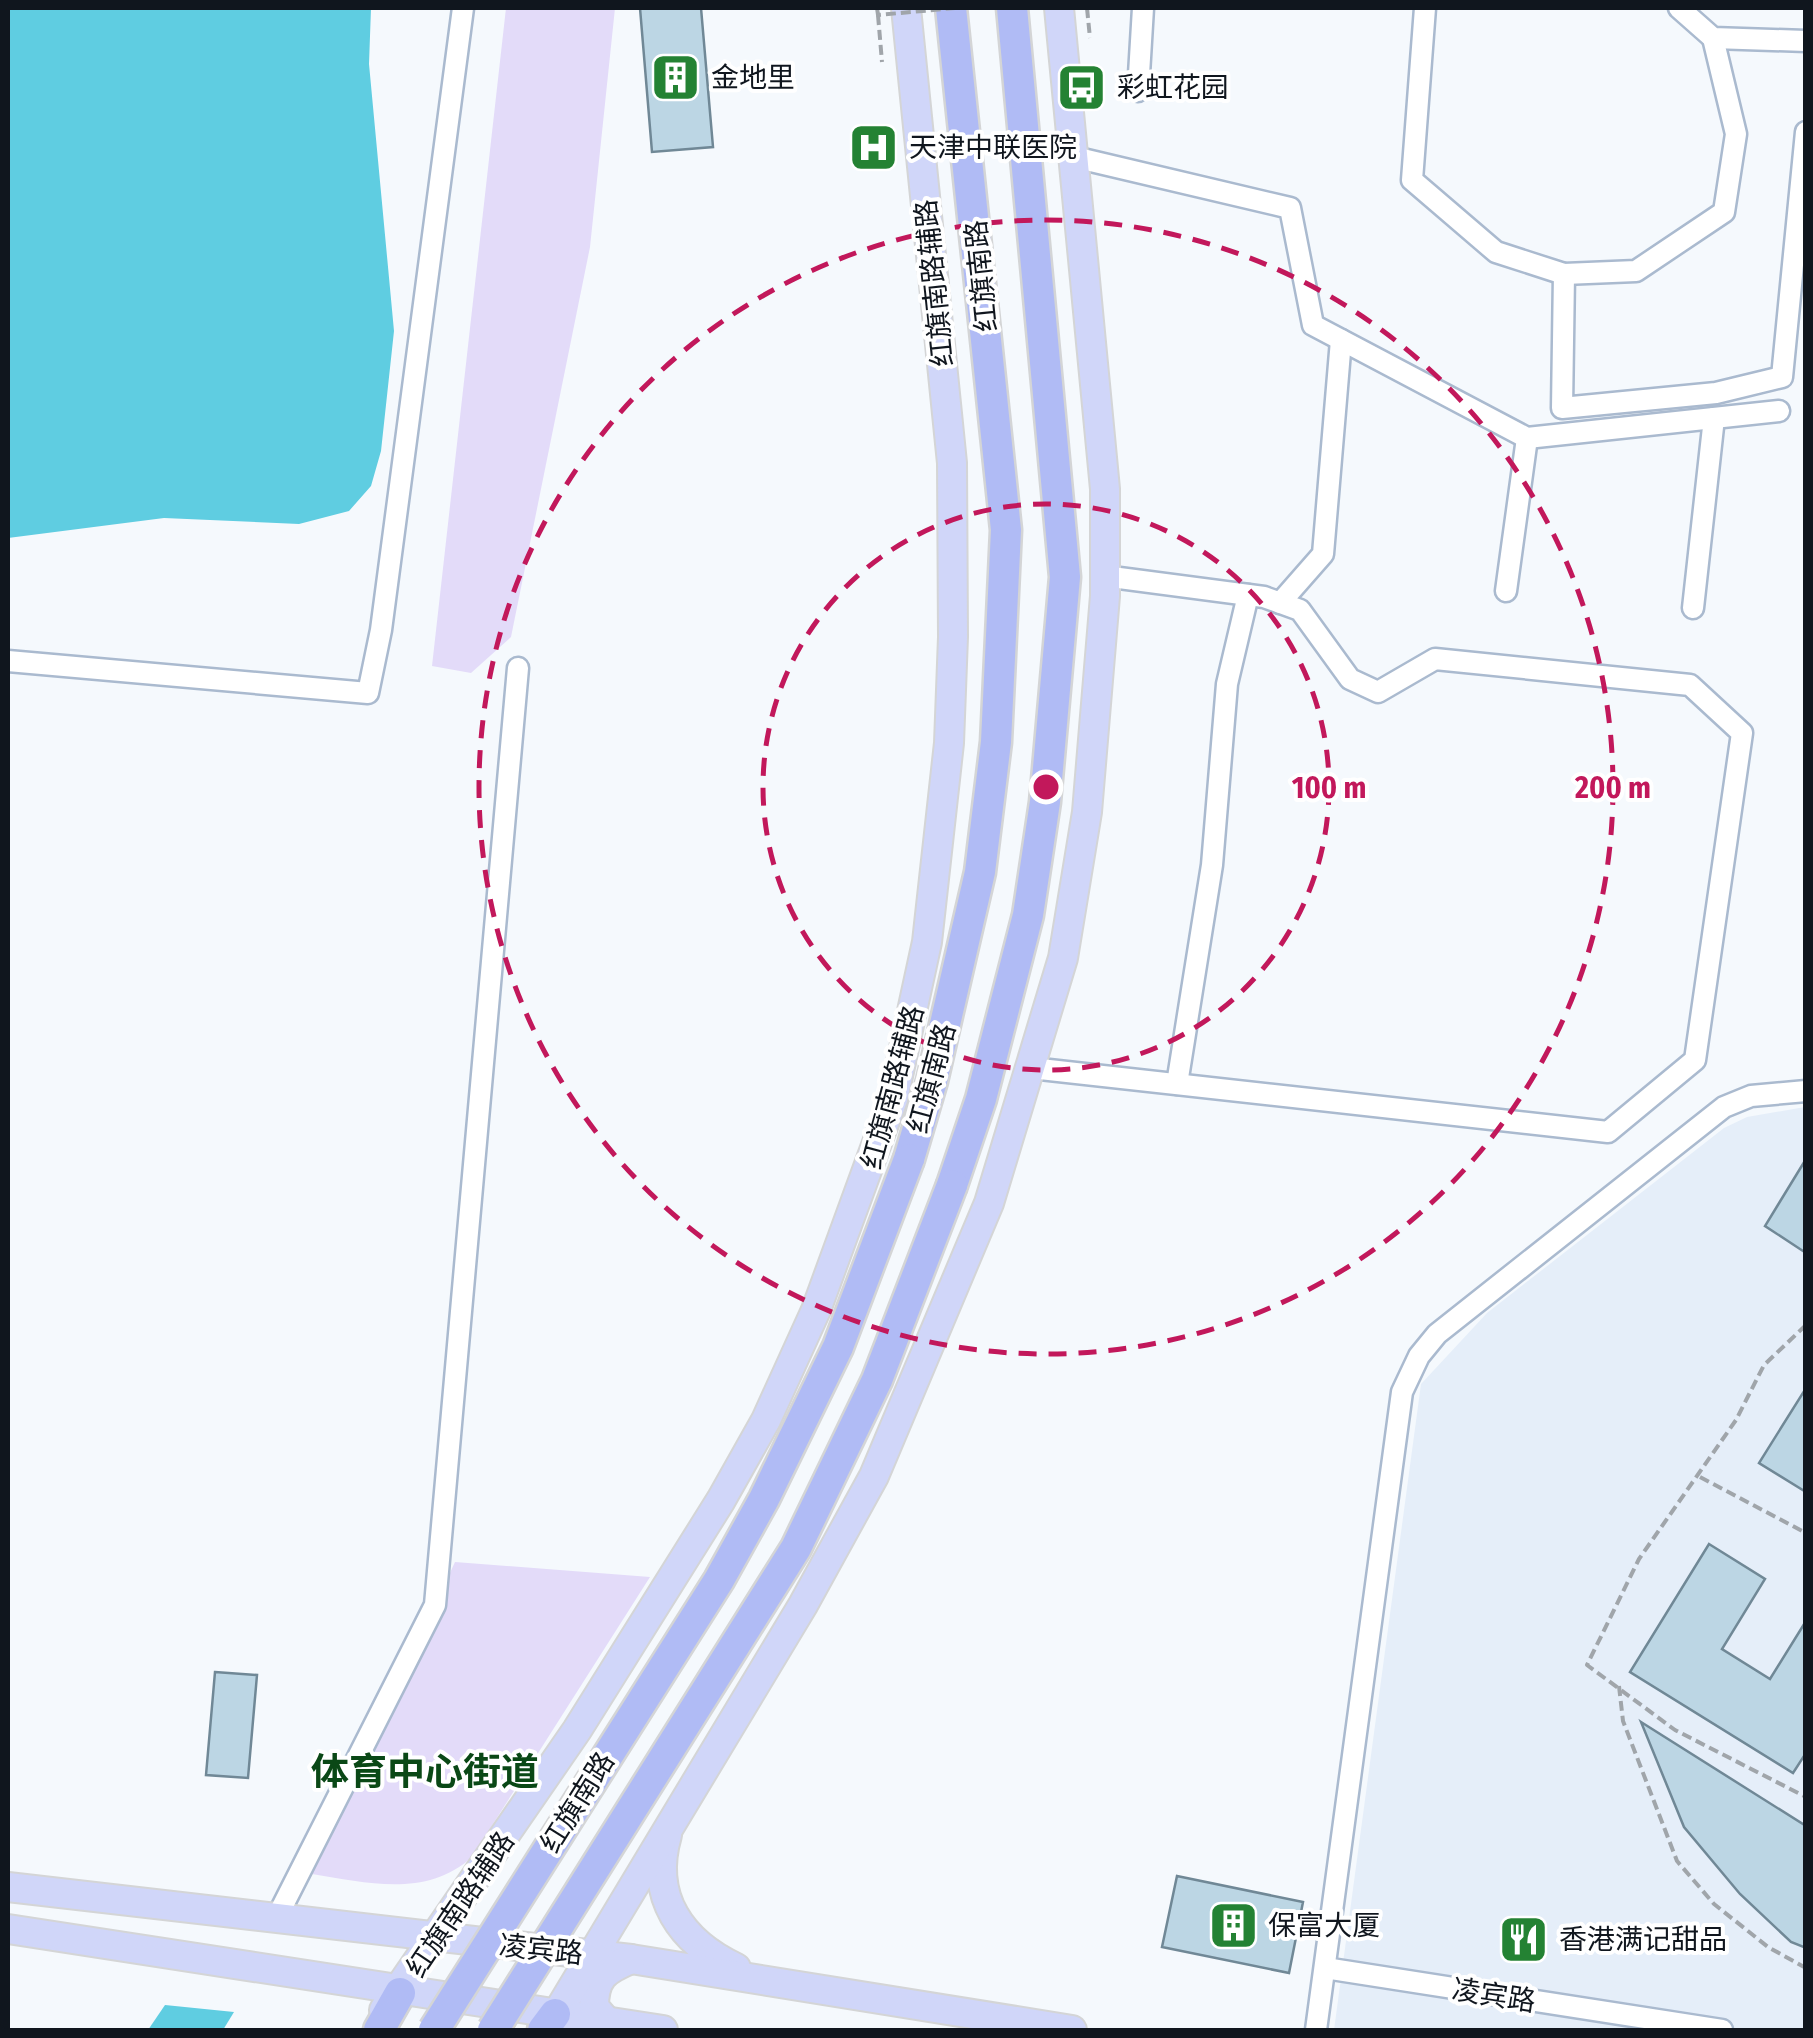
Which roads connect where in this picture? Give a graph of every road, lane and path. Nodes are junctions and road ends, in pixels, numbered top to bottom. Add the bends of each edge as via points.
1 (463, 8) edge
2 (877, 8) edge
3 (906, 8) edge
4 (953, 8) edge
5 (1012, 8) edge
6 (1059, 8) edge
7 (1087, 8) edge
8 (1143, 8) edge
9 (1425, 8) edge
10 (1679, 8) edge
11 (878, 15) junction
12 (1090, 38) dead end
13 (1713, 38) junction
14 (1806, 41) edge
15 (882, 62) dead end
16 (1138, 90) dead end
17 (1806, 132) edge
18 (1074, 156) junction
19 (1564, 274) junction
20 (1341, 340) junction
21 (1779, 411) dead end
22 (1714, 418) junction
23 (1527, 438) junction
24 (1104, 576) junction
25 (1506, 591) dead end
26 (1248, 595) junction
27 (1280, 603) junction
28 (1693, 608) dead end
29 (8, 661) edge
30 (518, 668) dead end
31 (1031, 1068) junction
32 (1177, 1084) junction
33 (1806, 1090) edge
34 (1806, 1325) edge
35 (1700, 1476) junction
36 (1806, 1533) edge
37 (1619, 1686) junction
38 (1806, 1796) edge
39 (672, 1819) junction
40 (8, 1888) edge
41 (276, 1919) junction
42 (8, 1930) edge
43 (438, 1937) junction
44 (590, 1954) junction
45 (631, 1959) junction
46 (1325, 1968) junction
47 (1806, 1968) edge
48 (766, 1980) junction
49 (400, 1993) junction
50 (606, 2022) junction
51 (549, 2025) edge
52 (367, 2030) edge
53 (380, 2030) edge
54 (434, 2030) edge
55 (494, 2030) edge
56 (664, 2030) edge
57 (1072, 2030) edge
58 (1316, 2030) edge
59 (1722, 2030) edge

1 - 29 street via 368,693
2 - 11 path, bridge
3 - 43 main road, 红旗南路辅路 via 952,483 949,744 912,1019 866,1182 766,1420 588,1714
4 - 11 path, bridge
4 - 54 highway, 红旗南路, bridge via 1006,530 996,742 980,872 932,1081 838,1347 764,1499
5 - 55 highway, 红旗南路, bridge via 1064,576 1028,915 981,1099 877,1380 796,1548
6 - 18 main road
7 - 12 path
8 - 16 street
9 - 19 street via 1412,180 1496,252
10 - 13 street
11 - 15 path
13 - 14 street
13 - 19 street via 1736,134 1724,212 1636,271
17 - 19 street via 1782,378 1716,393 1562,408
18 - 20 street via 1290,208 1312,325
18 - 24 main road via 1105,489
20 - 23 street
20 - 27 street via 1323,554
21 - 22 street
22 - 23 street
22 - 28 street
23 - 25 street
24 - 26 street
24 - 31 main road via 1087,812 1063,958
26 - 27 street
26 - 32 street via 1227,684 1212,865
27 - 32 street via 1300,610 1350,679 1378,692 1435,659 1690,685 1742,733 1695,1060 1608,1132
30 - 41 street via 435,1605
31 - 32 street
31 - 39 main road via 989,1204 882,1460
33 - 46 street via 1751,1096 1724,1107 1437,1334 1410,1373 1402,1392
34 - 35 path via 1764,1366
35 - 36 path
35 - 37 path via 1639,1559 1586,1665
37 - 38 path via 1675,1730
37 - 47 path via 1623,1721 1677,1861 1741,1926
39 - 44 main road
39 - 48 main road via 662,1885 674,1918 708,1952
40 - 41 main road, 凌宾路
41 - 43 main road, 凌宾路
42 - 49 main road
43 - 44 main road, 凌宾路
43 - 49 main road, 红旗南路辅路
44 - 45 main road, 凌宾路
44 - 51 main road
45 - 48 main road, 凌宾路
45 - 50 main road via 596,1982 594,2007
46 - 58 street
46 - 59 street, 凌宾路
48 - 57 main road, 凌宾路
49 - 51 main road
49 - 52 main road, 红旗南路辅路
49 - 53 highway
50 - 51 main road
50 - 56 main road

